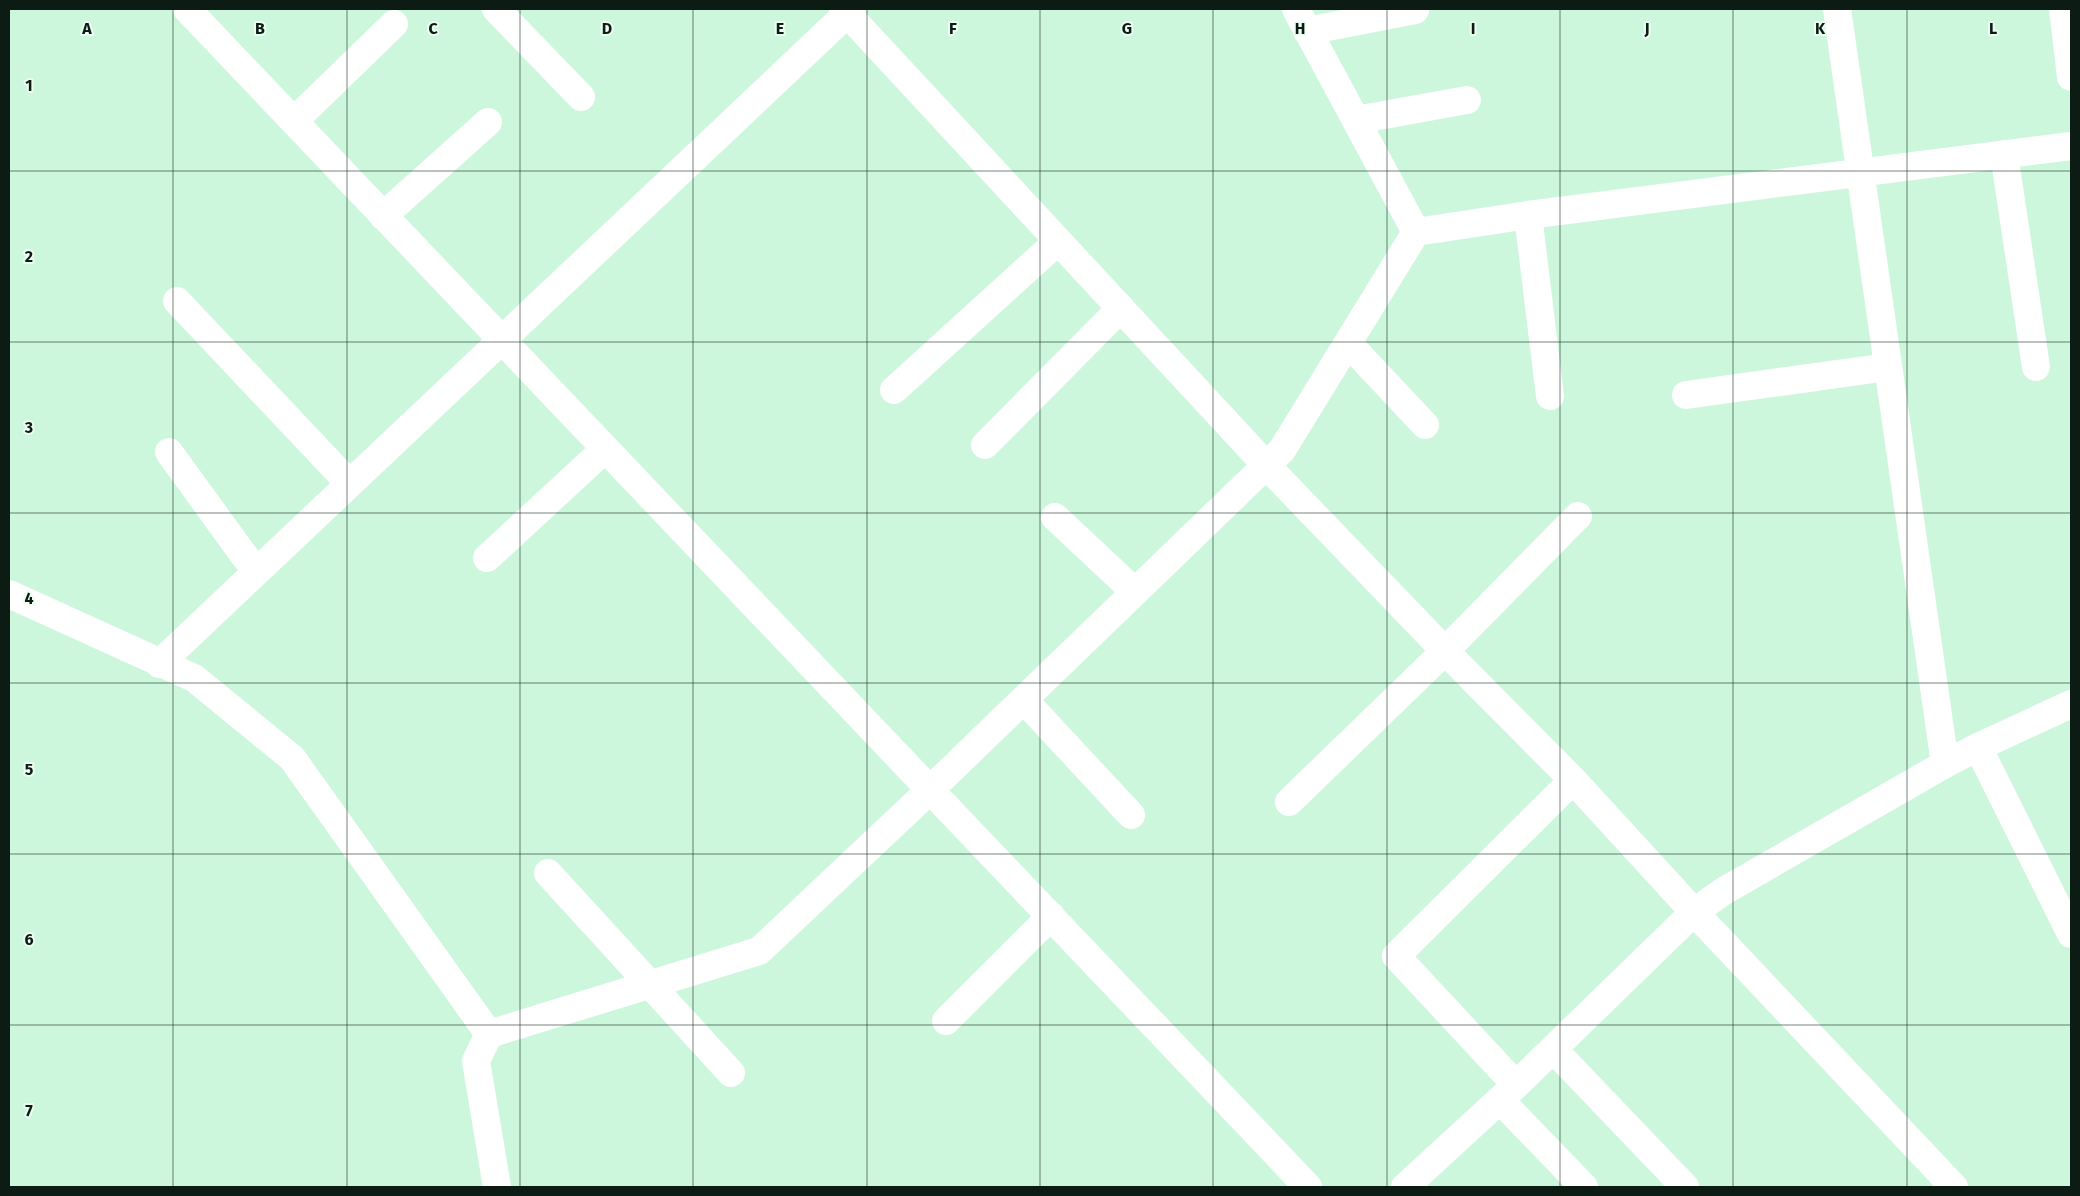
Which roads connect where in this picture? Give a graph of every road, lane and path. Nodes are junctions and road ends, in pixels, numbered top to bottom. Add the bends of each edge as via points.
1 (187, 9) edge
2 (496, 9) edge
3 (1837, 9) edge
4 (2063, 9) edge
5 (847, 10) edge
6 (1415, 10) edge
7 (1302, 20) edge
8 (394, 24) dead end
9 (2071, 77) edge
10 (581, 97) dead end
11 (1467, 100) dead end
12 (1356, 120) junction
13 (294, 121) junction
14 (488, 122) dead end
15 (2071, 146) edge
16 (2004, 154) junction
17 (1861, 173) junction
18 (1528, 215) junction
19 (383, 216) junction
20 (1416, 232) junction
21 (1058, 241) junction
22 (177, 301) dead end
23 (1121, 308) junction
24 (501, 340) junction
25 (1348, 343) junction
26 (1888, 367) junction
27 (2036, 367) dead end
28 (894, 390) dead end
29 (1686, 395) dead end
30 (1550, 396) dead end
31 (1424, 425) dead end
32 (984, 445) dead end
33 (605, 449) junction
34 (169, 452) dead end
35 (1266, 465) junction
36 (349, 483) junction
37 (1578, 516) dead end
38 (1055, 517) dead end
39 (487, 558) dead end
40 (257, 571) junction
41 (1136, 592) junction
42 (9, 594) edge
43 (1445, 651) junction
44 (159, 664) junction
45 (1024, 700) junction
46 (2071, 704) edge
47 (1978, 747) junction
48 (1945, 764) junction
49 (1573, 780) junction
50 (931, 789) junction
51 (1289, 802) dead end
52 (1131, 815) dead end
53 (548, 873) dead end
54 (1694, 912) junction
55 (1051, 916) junction
56 (2071, 934) edge
57 (650, 984) junction
58 (946, 1021) dead end
59 (489, 1034) junction
60 (1553, 1049) junction
61 (731, 1073) dead end
62 (1508, 1092) junction
63 (497, 1187) edge
64 (1308, 1187) edge
65 (1406, 1187) edge
66 (1584, 1187) edge
67 (1685, 1187) edge
68 (1954, 1187) edge

1 - 13 street
2 - 10 street
3 - 17 street
4 - 9 street
5 - 21 street
5 - 24 street
6 - 7 street
7 - 12 street
8 - 13 street
11 - 12 street
12 - 20 street
13 - 19 street
14 - 19 street
15 - 16 street
16 - 17 street
16 - 27 street
17 - 18 street
17 - 26 street
18 - 20 street
18 - 30 street
19 - 24 street
20 - 25 street
21 - 23 street
21 - 28 street
22 - 36 street
23 - 32 street
23 - 35 street
24 - 33 street
24 - 36 street
25 - 31 street
25 - 35 street via 1282,450
26 - 29 street
26 - 48 street
33 - 39 street
33 - 50 street
34 - 40 street
35 - 41 street
35 - 43 street
36 - 40 street
37 - 43 street
38 - 41 street
40 - 44 street
41 - 45 street
42 - 44 street
43 - 49 street
43 - 51 street
44 - 59 street via 194,678 292,758
45 - 50 street
45 - 52 street
46 - 47 street
47 - 48 street
47 - 56 street
48 - 54 street via 1724,891
49 - 54 street
49 - 62 street via 1396,956
50 - 55 street
50 - 57 street via 759,951
53 - 57 street
54 - 60 street
54 - 68 street
55 - 58 street
55 - 64 street
57 - 59 street
57 - 61 street
59 - 63 street via 476,1061
60 - 62 street
60 - 67 street
62 - 65 street
62 - 66 street

